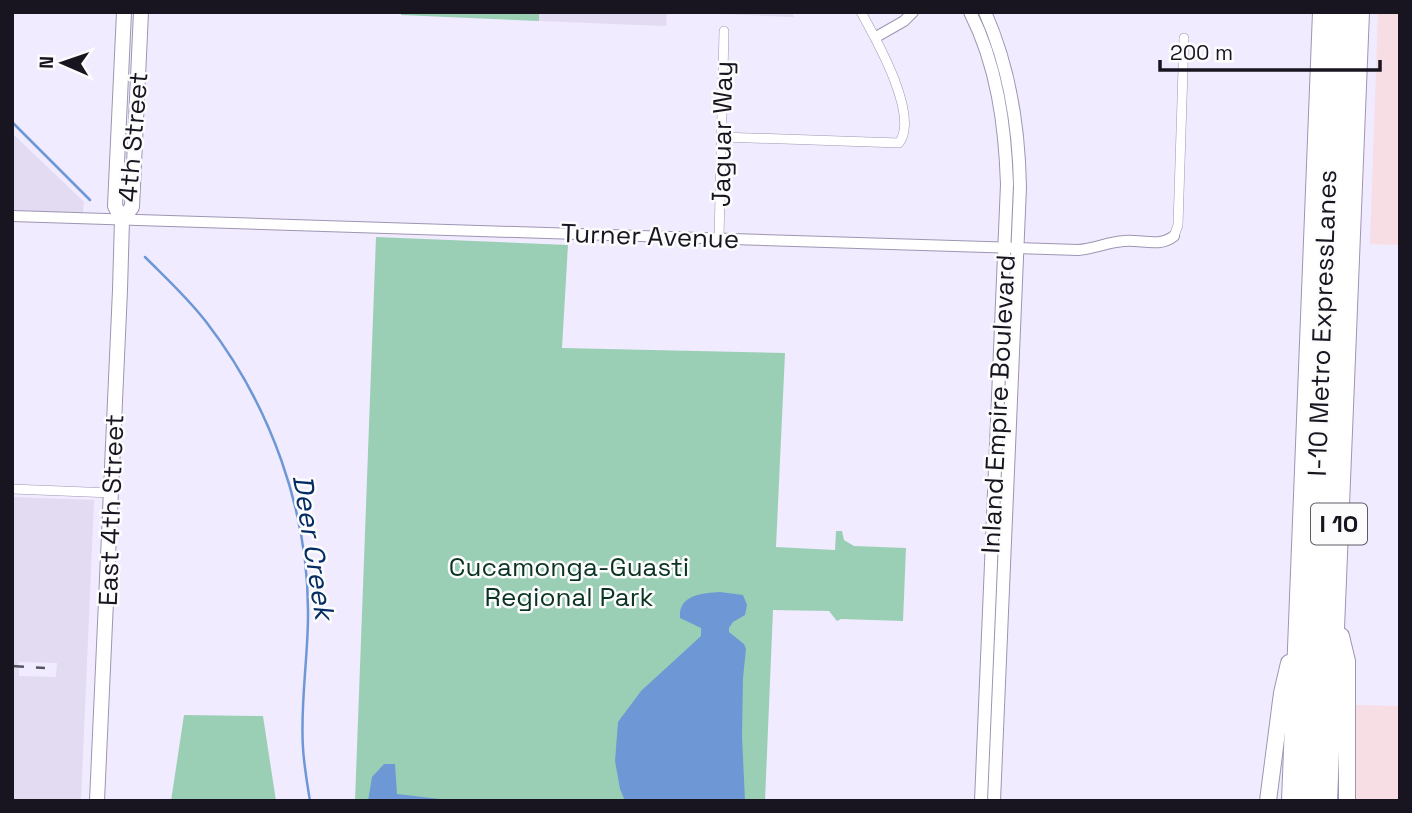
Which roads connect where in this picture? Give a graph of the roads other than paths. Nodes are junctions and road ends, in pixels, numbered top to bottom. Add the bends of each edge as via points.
1 (124, 12) edge
2 (141, 12) edge
3 (861, 12) edge
4 (914, 12) edge
5 (970, 12) edge
6 (985, 12) edge
7 (1321, 12) edge
8 (1336, 12) edge
9 (1348, 12) edge
10 (1361, 12) edge
11 (724, 31) dead end
12 (876, 37) junction
13 (1184, 38) dead end
14 (722, 137) junction
15 (12, 216) edge
16 (122, 220) junction
17 (1174, 236) joint
18 (719, 238) junction
19 (1011, 248) junction
20 (12, 489) edge
21 (112, 493) junction
22 (1336, 611) junction
23 (1297, 626) junction
24 (97, 801) edge
25 (981, 801) edge
26 (994, 801) edge
27 (1268, 801) edge
28 (1290, 801) edge
29 (1303, 801) edge
30 (1316, 801) edge
31 (1329, 801) edge
32 (1347, 801) edge

1 - 16 main road, 4th Street via 115,205
2 - 16 main road, 4th Street via 132,206
3 - 12 street
4 - 12 street
5 - 19 main road, Inland Empire Boulevard via 989,62 1004,128
6 - 19 main road, Inland Empire Boulevard via 1004,63 1017,125 1020,187
7 - 23 highway, I 10
8 - 29 highway, I-10 Metro ExpressLanes
9 - 30 highway, I-10 Metro ExpressLanes
10 - 22 highway, I 10
11 - 14 street, Jaguar Way
12 - 14 street via 900,97 905,126 898,143
13 - 17 street
14 - 18 street, Jaguar Way
15 - 16 street, Turner Avenue
16 - 18 street, Turner Avenue
16 - 21 main road, East 4th Street
17 - 19 street, Turner Avenue via 1161,242 1124,241 1091,249
18 - 19 street, Turner Avenue
19 - 25 main road, Inland Empire Boulevard
19 - 26 main road, Inland Empire Boulevard
20 - 21 street
21 - 24 main road, East 4th Street
22 - 31 highway, I 10
22 - 32 highway via 1347,661
23 - 27 highway via 1282,693
23 - 28 highway, I 10

